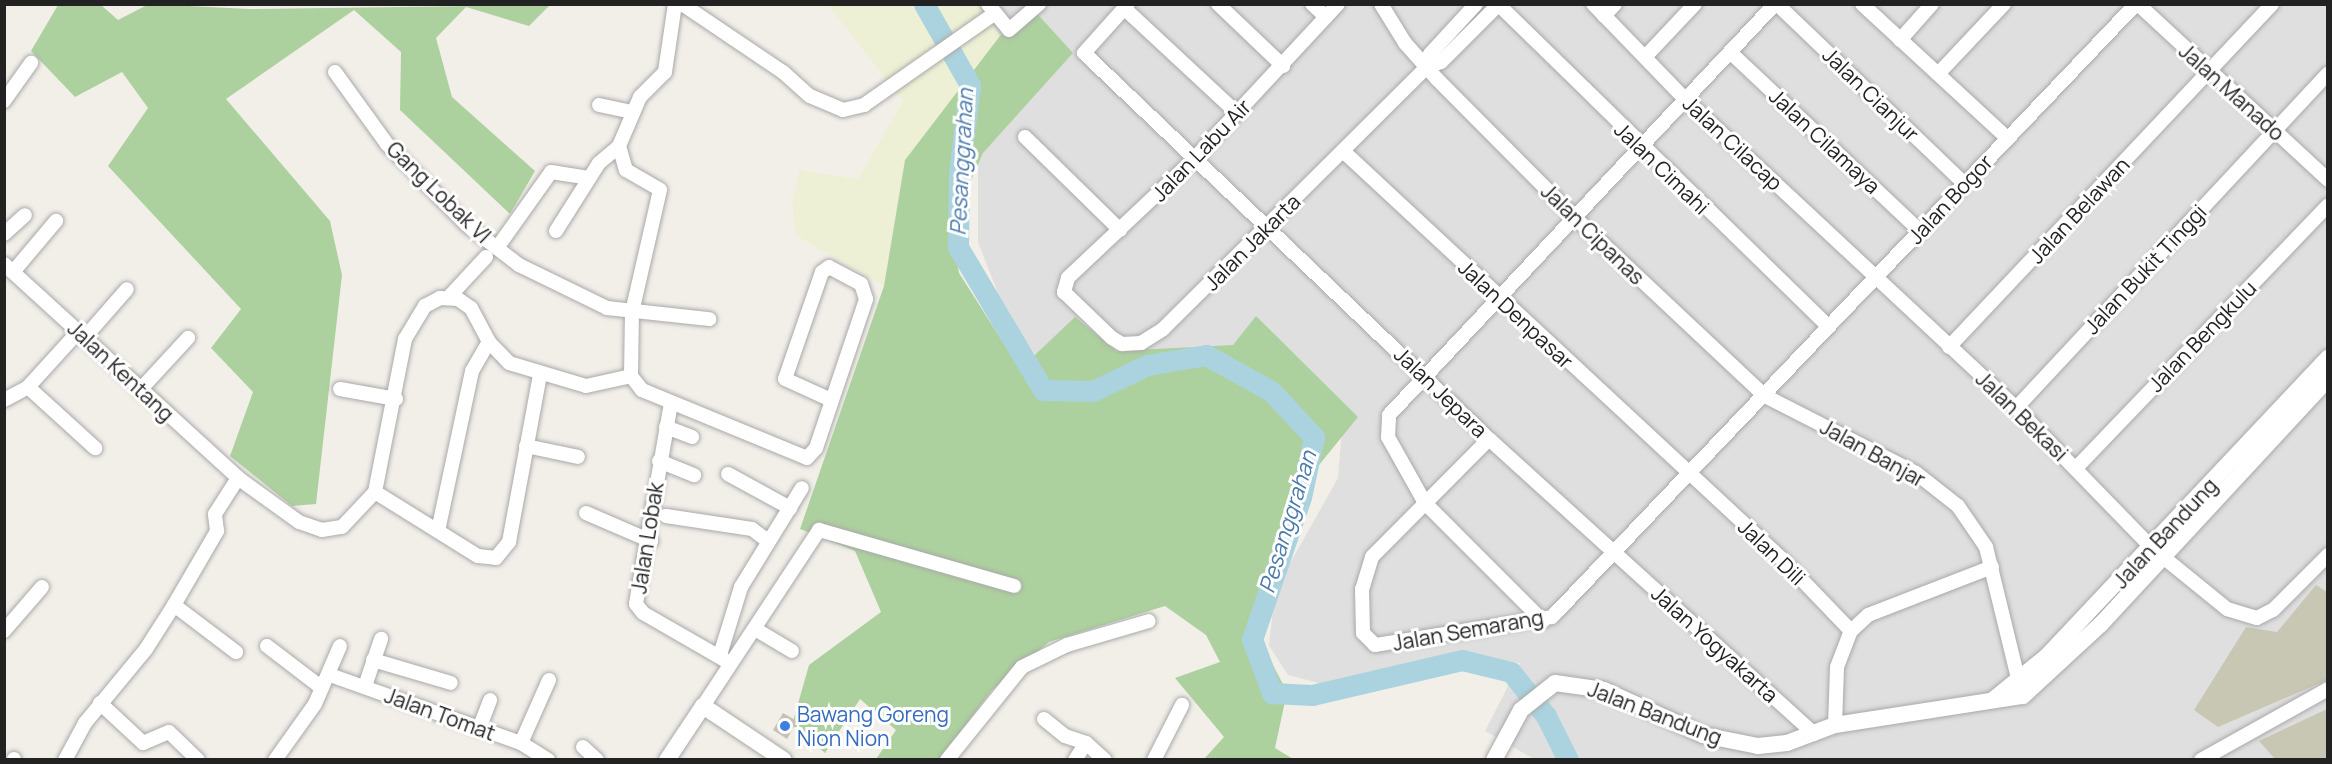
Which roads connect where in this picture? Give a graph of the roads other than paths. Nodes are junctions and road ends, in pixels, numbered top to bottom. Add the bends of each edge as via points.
1 (675, 4) edge
2 (682, 4) edge
3 (1039, 4) edge
4 (1218, 4) edge
5 (1312, 4) edge
6 (1338, 4) edge
7 (1381, 4) edge
8 (1476, 4) edge
9 (1593, 4) edge
10 (1615, 4) edge
11 (1695, 4) edge
12 (1776, 4) edge
13 (1862, 4) edge
14 (1932, 4) edge
15 (2004, 4) edge
16 (2137, 4) edge
17 (2272, 4) edge
18 (1499, 5) edge
19 (1126, 6) edge
20 (991, 9) edge
21 (1604, 16) junction
22 (1326, 17) junction
23 (1900, 40) junction
24 (1730, 52) junction
25 (1645, 57) junction
26 (32, 63) dead end
27 (1283, 66) junction
28 (1427, 67) junction
29 (335, 72) dead end
30 (2208, 72) junction
31 (1938, 74) junction
32 (2328, 74) edge
33 (1686, 100) junction
34 (4, 101) edge
35 (599, 105) dead end
36 (633, 112) junction
37 (1237, 113) junction
38 (2275, 131) junction
39 (1025, 137) dead end
40 (2007, 138) junction
41 (619, 146) junction
42 (1641, 149) junction
43 (1343, 151) junction
44 (1193, 160) junction
45 (589, 178) junction
46 (2328, 180) edge
47 (1965, 184) junction
48 (2328, 205) edge
49 (25, 215) dead end
50 (1572, 215) junction
51 (56, 221) dead end
52 (1267, 229) junction
53 (1120, 230) junction
54 (556, 231) dead end
55 (1920, 231) junction
56 (4, 234) edge
57 (491, 252) junction
58 (9, 268) edge
59 (1876, 278) junction
60 (127, 289) dead end
61 (1064, 292) joint
62 (1496, 296) junction
63 (448, 298) junction
64 (632, 312) junction
65 (710, 319) dead end
66 (1829, 327) junction
67 (83, 333) junction
68 (188, 339) dead end
69 (489, 342) junction
70 (1949, 347) junction
71 (2328, 358) edge
72 (540, 374) junction
73 (1425, 375) junction
74 (624, 379) junction
75 (2328, 379) edge
76 (28, 387) junction
77 (340, 389) dead end
78 (140, 390) junction
79 (1765, 396) junction
80 (396, 399) junction
81 (4, 400) edge
82 (831, 400) junction
83 (671, 404) junction
84 (2016, 408) junction
85 (666, 427) junction
86 (692, 437) dead end
87 (1489, 439) junction
88 (526, 446) junction
89 (95, 448) dead end
90 (578, 457) dead end
91 (659, 461) junction
92 (2076, 468) junction
93 (728, 474) dead end
94 (694, 475) dead end
95 (1690, 476) junction
96 (238, 478) junction
97 (802, 488) dead end
98 (375, 492) junction
99 (1425, 503) junction
100 (790, 508) junction
101 (586, 513) dead end
102 (666, 516) dead end
103 (438, 531) junction
104 (651, 542) junction
105 (769, 542) junction
106 (2158, 553) junction
107 (1616, 554) junction
108 (2328, 555) edge
109 (1992, 567) junction
110 (1014, 586) dead end
111 (42, 587) dead end
112 (174, 605) junction
113 (1149, 621) dead end
114 (1543, 621) junction
115 (755, 629) junction
116 (4, 631) edge
117 (1851, 631) junction
118 (381, 639) dead end
119 (267, 646) dead end
120 (340, 646) dead end
121 (792, 651) dead end
122 (236, 652) dead end
123 (725, 659) junction
124 (373, 660) junction
125 (330, 675) junction
126 (2018, 679) junction
127 (451, 683) dead end
128 (551, 684) dead end
129 (365, 687) junction
130 (322, 688) junction
131 (2328, 689) edge
132 (2023, 696) junction
133 (490, 700) dead end
134 (1994, 700) junction
135 (100, 703) junction
136 (1182, 705) dead end
137 (704, 706) junction
138 (1044, 719) dead end
139 (1835, 725) junction
140 (479, 729) junction
141 (1814, 734) junction
142 (521, 743) junction
143 (1086, 743) junction
144 (583, 747) dead end
145 (65, 759) edge
146 (198, 759) edge
147 (275, 759) edge
148 (548, 759) edge
149 (597, 759) edge
150 (667, 759) edge
151 (784, 759) edge
152 (947, 759) edge
153 (1075, 759) edge
154 (1105, 759) edge
155 (1154, 759) edge
156 (1494, 759) edge
157 (2201, 759) edge

1 - 36 street via 666,72
2 - 20 street via 783,72 810,96 843,110 864,105 958,39
3 - 20 street via 1015,29 1004,28
4 - 27 street
5 - 22 street
6 - 22 street, Jalan Labu Air
7 - 28 street, Jalan Cipanas
8 - 28 street, Jalan Jakarta via 1430,54
9 - 21 street, Jalan Cilacap
10 - 21 street
11 - 25 street
12 - 24 street
12 - 47 street, Jalan Cianjur
13 - 23 street
14 - 23 street
15 - 31 street
16 - 30 street, Jalan Manado
16 - 40 street, Jalan Bogor
17 - 30 street, Jalan Belawan
18 - 28 street, Jalan Jakarta via 1441,62
18 - 42 street, Jalan Cimahi
19 - 37 street
19 - 44 street, Jalan Jepara via 1084,53
21 - 25 street, Jalan Cilacap
22 - 27 street, Jalan Labu Air
23 - 31 street
24 - 33 street
24 - 55 street, Jalan Cilamaya
25 - 33 street, Jalan Cilacap
26 - 34 street
27 - 37 street, Jalan Labu Air
28 - 43 street, Jalan Jakarta
28 - 50 street, Jalan Cipanas
29 - 57 street, Gang Lobak VI via 387,144
30 - 38 street, Jalan Manado
30 - 70 street, Jalan Belawan
31 - 40 street
32 - 38 street, Jalan Bukit Tinggi
33 - 42 street
33 - 59 street, Jalan Cilacap
35 - 36 street
36 - 41 street
37 - 44 street, Jalan Labu Air
38 - 46 street, Jalan Manado
38 - 84 street, Jalan Bukit Tinggi
39 - 53 street
40 - 47 street, Jalan Bogor
41 - 45 street
41 - 64 street via 626,170 660,190
42 - 50 street
42 - 66 street, Jalan Cimahi
43 - 52 street, Jalan Jakarta
43 - 62 street, Jalan Denpasar
44 - 52 street, Jalan Jepara
44 - 53 street, Jalan Labu Air
45 - 54 street
45 - 57 street via 551,172
47 - 55 street, Jalan Bogor
48 - 92 street, Jalan Bengkulu
49 - 56 street
50 - 62 street
50 - 79 street, Jalan Cipanas
51 - 58 street
52 - 61 street, Jalan Jakarta via 1163,328 1141,343 1122,344 1112,338
52 - 73 street, Jalan Jepara
53 - 61 street, Jalan Labu Air via 1068,278
55 - 59 street, Jalan Bogor
57 - 63 street
57 - 64 street, Gang Lobak VI via 573,294
58 - 67 street, Jalan Kentang
59 - 66 street, Jalan Bogor
59 - 70 street, Jalan Bekasi
60 - 67 street
62 - 73 street
62 - 95 street, Jalan Denpasar
63 - 69 street via 471,308
63 - 80 street via 425,306 414,320 405,339
64 - 65 street, Gang Lobak VI
64 - 74 street
66 - 79 street, Jalan Bogor
67 - 76 street
67 - 78 street, Jalan Kentang
68 - 78 street
69 - 72 street via 508,363
69 - 103 street via 472,371
70 - 84 street, Jalan Bekasi
71 - 106 street, Jalan Bandung
72 - 74 street via 586,386
72 - 88 street
73 - 87 street, Jalan Jepara
73 - 99 street via 1386,425 1395,453
74 - 83 street
75 - 106 street, Jalan Bandung
76 - 81 street
76 - 89 street
77 - 80 street
78 - 96 street, Jalan Kentang
79 - 95 street, Jalan Semarang
79 - 109 street, Jalan Banjar via 1916,473 1958,506 1986,547
80 - 98 street
82 - 82 street via 866,299 861,284 829,267 822,272 784,379
82 - 83 street via 807,458
83 - 85 street, Jalan Lobak
84 - 92 street, Jalan Bekasi
85 - 86 street
85 - 91 street, Jalan Lobak
87 - 99 street, Jalan Semarang
87 - 107 street, Jalan Jepara
88 - 90 street
88 - 103 street via 503,551 487,560
91 - 94 street
91 - 104 street, Jalan Lobak
92 - 106 street, Jalan Bekasi
93 - 100 street
95 - 107 street, Jalan Semarang
95 - 117 street, Jalan Dili
96 - 98 street, Jalan Kentang via 298,522 322,530 342,527
96 - 112 street via 216,514 217,531
97 - 100 street
98 - 103 street
99 - 114 street
99 - 114 street, Jalan Semarang via 1372,557 1362,589 1368,640 1381,646
100 - 105 street
101 - 104 street
102 - 105 street via 752,529
104 - 123 street, Jalan Lobak via 639,609
105 - 123 street via 728,616
106 - 108 street, Jalan Bekasi via 2226,609 2257,618 2273,610
106 - 126 street, Jalan Bandung
106 - 132 street, Jalan Bandung
107 - 114 street, Jalan Semarang
107 - 141 street, Jalan Yogyakarta
109 - 117 street via 1869,615
109 - 126 street, Jalan Banjar
110 - 115 street via 819,530
111 - 116 street
112 - 122 street
112 - 135 street via 146,649
113 - 152 street via 1067,645 1022,667
115 - 121 street
115 - 123 street
117 - 139 street via 1837,667
118 - 124 street
119 - 130 street
120 - 125 street
123 - 137 street
124 - 127 street
124 - 129 street
125 - 129 street, Jalan Tomat
125 - 130 street
126 - 132 street, Jalan Banjar
126 - 134 street, Jalan Bandung
128 - 142 street
129 - 140 street, Jalan Tomat
130 - 147 street
131 - 157 street
132 - 134 street, Jalan Bandung
133 - 140 street
134 - 139 street, Jalan Bandung
135 - 145 street
135 - 146 street via 143,743 169,732
136 - 155 street
137 - 150 street
137 - 151 street
138 - 143 street via 1065,736
139 - 141 street, Jalan Bandung
140 - 142 street, Jalan Tomat
141 - 156 street, Jalan Bandung via 1772,746 1738,744 1703,735 1604,690 1551,685 1521,710
142 - 148 street, Jalan Tomat
143 - 153 street
143 - 154 street
144 - 149 street

